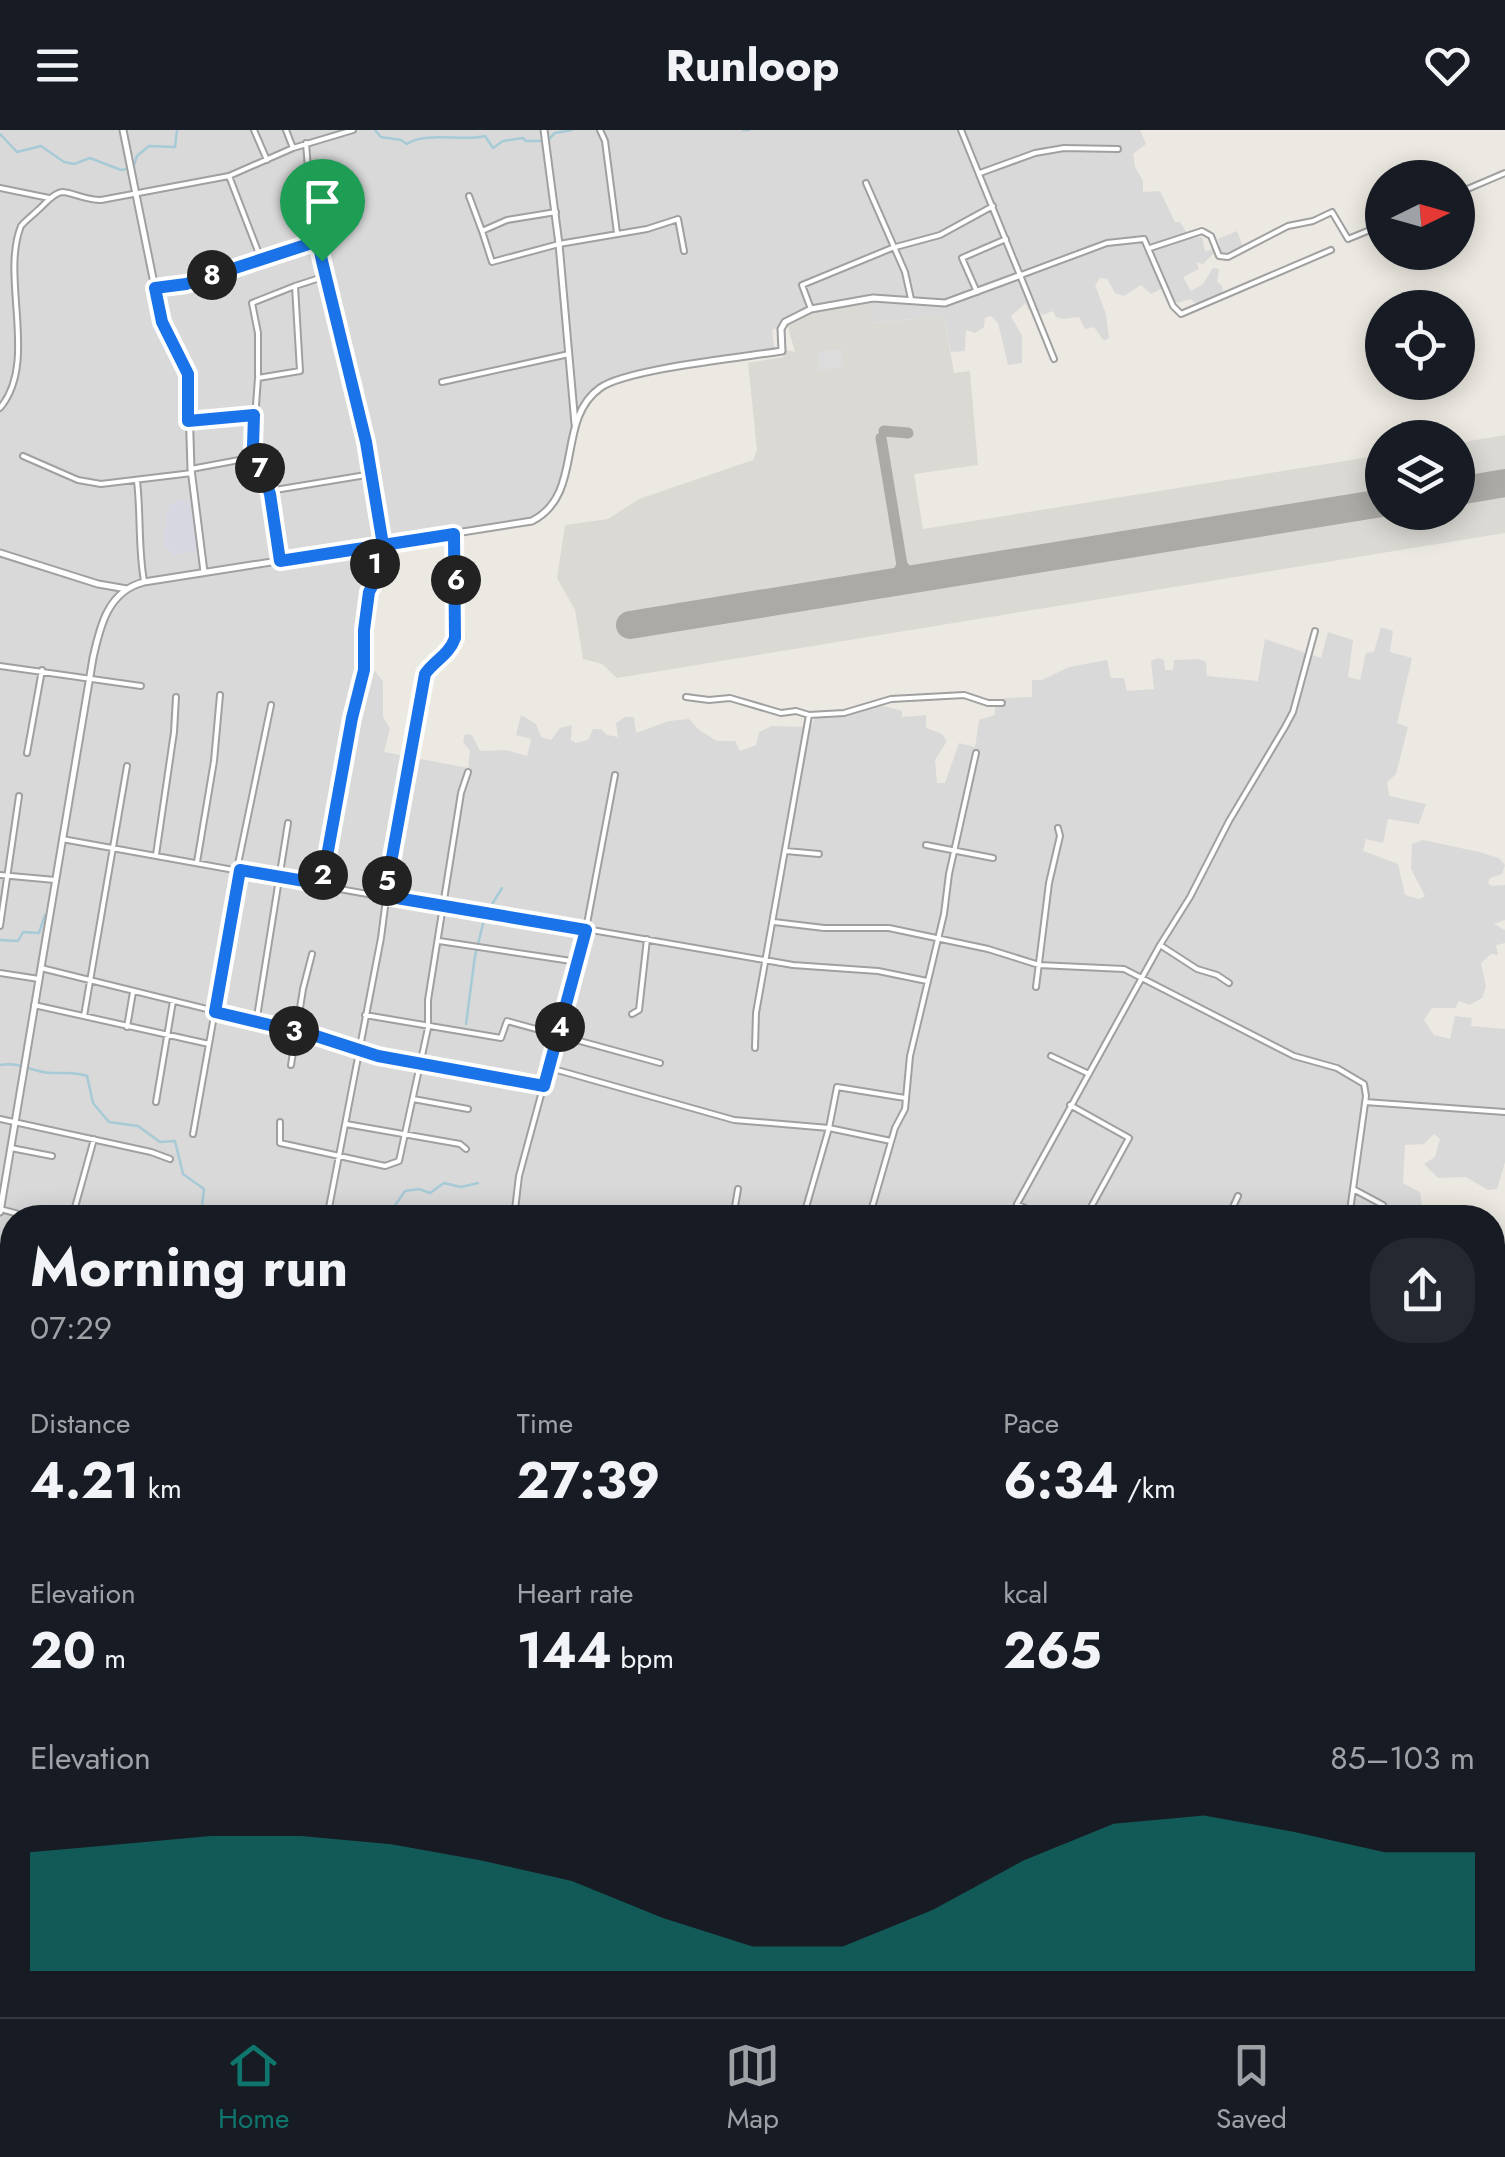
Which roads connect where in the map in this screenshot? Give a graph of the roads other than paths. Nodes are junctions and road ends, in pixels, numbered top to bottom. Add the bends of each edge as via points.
1 (122, 130) edge
2 (254, 130) edge
3 (286, 130) edge
4 (353, 130) edge
5 (544, 130) edge
6 (600, 130) edge
7 (961, 130) edge
8 (306, 143) junction
9 (293, 148) junction
10 (1118, 149) dead end
11 (267, 160) junction
12 (980, 173) junction
13 (1505, 173) edge
14 (229, 176) junction
15 (866, 183) dead end
16 (1475, 186) edge
17 (0, 188) edge
18 (135, 192) junction
19 (470, 196) dead end
20 (52, 198) junction
21 (993, 206) junction
22 (556, 212) junction
23 (482, 231) junction
24 (1365, 232) edge
25 (617, 233) junction
26 (1006, 239) junction
27 (318, 241) junction
28 (559, 244) junction
29 (892, 248) junction
30 (1150, 248) junction
31 (1332, 250) dead end
32 (684, 251) dead end
33 (260, 259) junction
34 (1021, 275) junction
35 (326, 276) junction
36 (294, 286) junction
37 (155, 288) junction
38 (977, 292) junction
39 (912, 300) junction
40 (810, 309) junction
41 (569, 354) junction
42 (1054, 359) dead end
43 (258, 378) junction
44 (442, 382) dead end
45 (573, 397) junction
46 (587, 402) junction
47 (0, 408) edge
48 (254, 415) junction
49 (188, 421) junction
50 (576, 432) junction
51 (23, 456) dead end
52 (255, 457) junction
53 (192, 471) junction
54 (372, 474) junction
55 (137, 481) junction
56 (270, 491) dead end
57 (454, 534) junction
58 (383, 545) junction
59 (374, 546) junction
60 (0, 552) edge
61 (280, 561) junction
62 (204, 572) junction
63 (144, 582) junction
64 (127, 589) junction
65 (1315, 631) dead end
66 (0, 666) edge
67 (42, 670) junction
68 (89, 678) junction
69 (141, 686) dead end
70 (220, 695) dead end
71 (176, 697) dead end
72 (686, 697) dead end
73 (1002, 703) dead end
74 (271, 705) dead end
75 (809, 715) junction
76 (27, 753) dead end
77 (976, 753) dead end
78 (128, 766) dead end
79 (468, 772) dead end
80 (616, 774) dead end
81 (19, 796) dead end
82 (288, 823) dead end
83 (1058, 828) dead end
84 (62, 839) junction
85 (926, 845) dead end
86 (112, 848) junction
87 (955, 851) junction
88 (786, 852) junction
89 (819, 854) dead end
90 (156, 855) junction
91 (993, 858) dead end
92 (197, 862) junction
93 (239, 870) junction
94 (3, 874) edge
95 (280, 877) junction
96 (56, 880) junction
97 (322, 884) junction
98 (385, 896) junction
99 (445, 908) junction
100 (774, 922) junction
101 (0, 926) edge
102 (586, 930) junction
103 (937, 937) junction
104 (647, 939) junction
105 (439, 942) junction
106 (1160, 944) junction
107 (312, 954) dead end
108 (768, 960) junction
109 (578, 962) junction
110 (1040, 965) junction
111 (41, 968) junction
112 (0, 973) edge
113 (1142, 979) junction
114 (39, 980) junction
115 (91, 980) junction
116 (927, 981) junction
117 (1229, 983) dead end
118 (1036, 987) dead end
119 (133, 991) junction
120 (173, 1002) junction
121 (34, 1006) junction
122 (215, 1012) junction
123 (632, 1014) dead end
124 (366, 1015) junction
125 (84, 1016) junction
126 (256, 1023) junction
127 (127, 1027) junction
128 (428, 1028) junction
129 (297, 1032) junction
130 (558, 1034) junction
131 (167, 1037) junction
132 (209, 1044) junction
133 (756, 1048) dead end
134 (359, 1050) junction
135 (1051, 1056) dead end
136 (660, 1063) dead end
137 (420, 1064) junction
138 (291, 1065) dead end
139 (549, 1067) junction
140 (1088, 1074) junction
141 (544, 1086) junction
142 (904, 1098) junction
143 (412, 1099) junction
144 (156, 1102) dead end
145 (1365, 1102) junction
146 (1070, 1105) junction
147 (468, 1109) dead end
148 (1505, 1112) edge
149 (0, 1119) edge
150 (15, 1122) junction
151 (280, 1122) dead end
152 (346, 1124) junction
153 (829, 1128) junction
154 (193, 1134) dead end
155 (405, 1134) junction
156 (94, 1140) junction
157 (891, 1141) junction
158 (10, 1148) junction
159 (466, 1149) dead end
160 (52, 1156) dead end
161 (340, 1157) junction
162 (170, 1159) dead end
163 (738, 1189) dead end
164 (1356, 1190) junction
165 (2, 1192) edge
166 (1238, 1196) dead end
167 (76, 1205) edge
168 (330, 1205) edge
169 (516, 1205) edge
170 (735, 1205) edge
171 (807, 1205) edge
172 (873, 1205) edge
173 (1020, 1205) edge
174 (1092, 1205) edge
175 (1234, 1205) edge
176 (1353, 1205) edge
177 (1381, 1205) edge

1 - 18 street
2 - 11 street
3 - 9 street
4 - 8 street
5 - 22 street
6 - 25 street
7 - 12 street
8 - 9 street
8 - 27 street
9 - 11 street
10 - 12 street via 1035,153
11 - 14 street
12 - 21 street
13 - 16 street
14 - 18 street
14 - 33 street
15 - 29 street
17 - 20 street
18 - 20 street via 85,200 64,192
18 - 37 street
19 - 23 street
20 - 47 street via 21,227 11,258 14,370
21 - 26 street
21 - 29 street via 940,235
22 - 23 street
22 - 28 street
23 - 28 street via 492,262
24 - 30 street via 1348,239 1332,212 1228,257 1202,232
25 - 28 street
25 - 32 street via 678,219
26 - 34 street
26 - 38 street via 962,258
27 - 33 street
27 - 35 street
28 - 41 street
29 - 39 street
29 - 40 street via 802,286
30 - 31 street via 1182,314
30 - 34 street via 1140,238 1107,243
33 - 37 street
34 - 38 street
34 - 42 street
35 - 36 street
35 - 54 street
36 - 43 street via 252,303
36 - 43 street via 301,368
37 - 49 street via 162,322 188,374
38 - 39 street via 945,302
39 - 40 street via 870,298
40 - 46 street via 785,322 782,350 620,378
41 - 44 street
41 - 45 street
43 - 48 street
45 - 46 street
45 - 50 street
46 - 50 street
48 - 49 street
48 - 52 street
49 - 53 street
50 - 57 street via 562,491 544,515
51 - 55 street via 78,480
52 - 53 street
52 - 61 street via 270,494
53 - 55 street
53 - 62 street
54 - 56 street
54 - 58 street
55 - 63 street
57 - 58 street
57 - 98 street via 455,638 425,674
58 - 59 street
59 - 61 street
59 - 97 street via 364,670
60 - 64 street
61 - 62 street
62 - 63 street
63 - 64 street
64 - 68 street via 102,620
65 - 106 street via 1293,712
66 - 67 street
67 - 68 street
67 - 76 street
68 - 69 street
68 - 84 street
70 - 92 street
71 - 90 street
72 - 75 street via 730,698
73 - 75 street via 964,695 891,698
74 - 93 street
75 - 88 street
77 - 87 street
78 - 86 street
79 - 99 street
80 - 102 street
81 - 94 street
82 - 95 street
83 - 110 street
84 - 86 street
84 - 96 street
85 - 87 street
86 - 90 street
86 - 115 street
87 - 91 street
87 - 103 street
88 - 89 street
88 - 100 street
90 - 92 street
92 - 93 street
93 - 95 street
93 - 122 street
94 - 96 street
94 - 101 street
95 - 97 street
95 - 126 street
96 - 111 street
97 - 98 street
98 - 99 street
98 - 124 street
99 - 102 street
99 - 105 street
100 - 103 street
100 - 108 street
102 - 104 street
102 - 109 street
103 - 110 street
103 - 116 street
104 - 108 street
104 - 123 street via 639,1010
105 - 109 street
105 - 128 street
106 - 113 street
106 - 117 street
107 - 129 street
108 - 116 street
108 - 133 street
109 - 130 street
110 - 113 street via 1122,969
110 - 118 street
111 - 114 street
111 - 115 street
112 - 114 street
113 - 140 street
113 - 145 street via 1294,1056 1352,1074 1364,1084
114 - 121 street
115 - 119 street
115 - 125 street
116 - 142 street
119 - 120 street
119 - 127 street
120 - 122 street
120 - 131 street
121 - 125 street
121 - 150 street
122 - 126 street
122 - 132 street
124 - 128 street
124 - 134 street
125 - 127 street
126 - 129 street
127 - 131 street
128 - 130 street via 502,1038 507,1021
128 - 137 street
129 - 134 street
129 - 138 street
130 - 136 street
130 - 139 street
131 - 132 street
131 - 144 street
132 - 154 street
134 - 137 street
134 - 152 street
135 - 140 street
137 - 141 street
137 - 143 street
139 - 141 street
139 - 153 street via 734,1120
140 - 146 street
141 - 169 street
142 - 153 street via 837,1087
142 - 157 street
143 - 147 street
143 - 155 street
145 - 148 street
145 - 164 street
146 - 173 street
146 - 174 street via 1129,1138
149 - 150 street
150 - 156 street
150 - 158 street
151 - 161 street via 280,1143
152 - 155 street
152 - 161 street
153 - 157 street
153 - 171 street
155 - 159 street
155 - 161 street via 399,1162 385,1166
156 - 162 street
156 - 167 street
157 - 172 street
158 - 160 street
158 - 165 street
161 - 168 street
163 - 170 street
164 - 176 street
164 - 177 street
166 - 175 street

